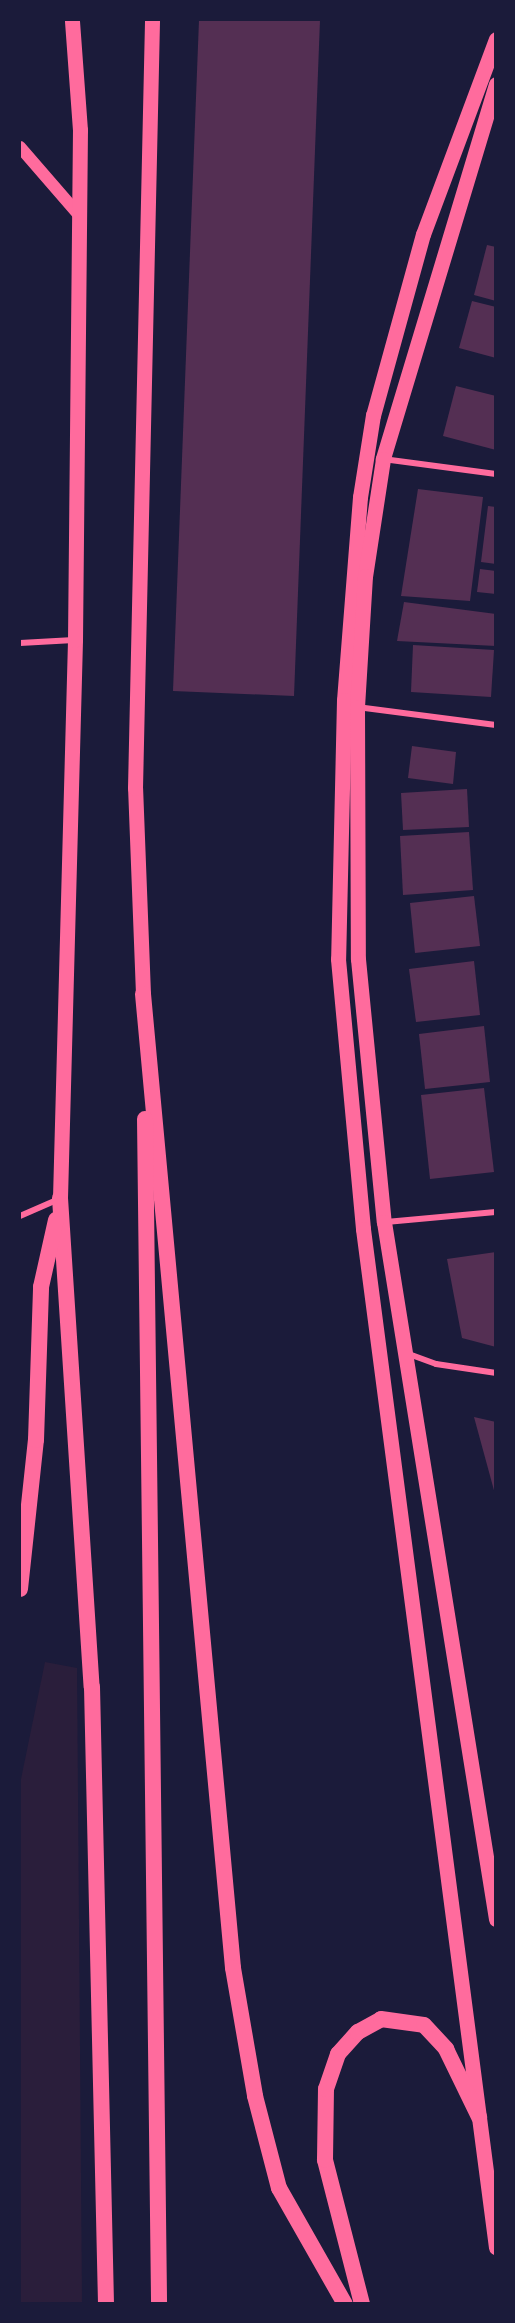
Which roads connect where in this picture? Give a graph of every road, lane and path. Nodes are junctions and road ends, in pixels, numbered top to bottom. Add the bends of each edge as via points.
1 (72, 20) edge
2 (152, 20) edge
3 (495, 39) edge
4 (495, 84) edge
5 (20, 147) edge
6 (79, 215) junction
7 (383, 459) junction
8 (495, 474) edge
9 (75, 640) junction
10 (20, 643) edge
11 (357, 706) junction
12 (495, 725) edge
13 (143, 993) junction
14 (60, 1198) junction
15 (495, 1212) edge
16 (20, 1216) edge
17 (384, 1222) junction
18 (406, 1353) junction
19 (495, 1373) edge
20 (20, 1589) edge
21 (495, 1918) edge
22 (478, 2117) junction
23 (495, 2247) edge
24 (106, 2304) edge
25 (159, 2304) edge
26 (345, 2304) edge
27 (362, 2304) edge

1 - 6 main road
2 - 13 main road via 135,788
3 - 22 main road via 423,234 373,415 360,497 344,700 338,959 363,1229
4 - 7 main road
5 - 6 main road
6 - 9 main road
7 - 8 street
7 - 11 main road via 365,576
9 - 10 street
9 - 14 main road
11 - 12 street
11 - 17 main road via 358,959
13 - 25 highway
13 - 26 highway via 233,1968 255,2096 279,2188
14 - 16 street
14 - 20 highway via 41,1287 36,1440
14 - 24 highway via 92,1686
15 - 17 street
17 - 18 main road
18 - 19 street via 436,1364
18 - 21 main road
22 - 23 main road
22 - 27 highway via 446,2049 424,2025 381,2019 358,2032 338,2054 326,2089 325,2160

